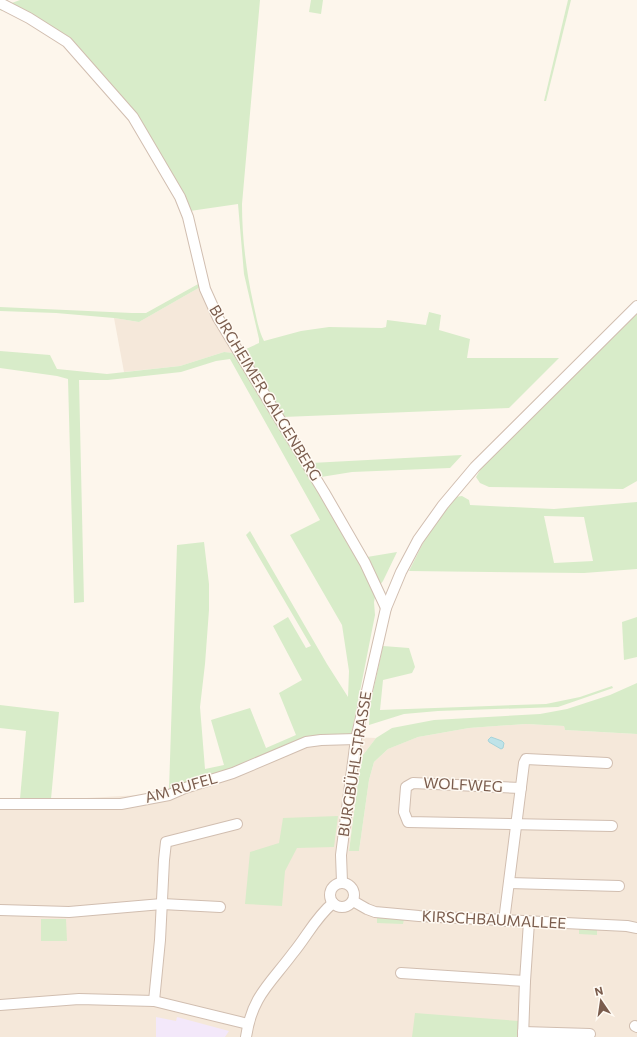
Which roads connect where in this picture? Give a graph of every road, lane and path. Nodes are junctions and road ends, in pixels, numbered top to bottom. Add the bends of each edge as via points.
1 (0, 3) edge
2 (637, 306) edge
3 (386, 608) junction
4 (356, 739) junction
5 (607, 763) dead end
6 (521, 788) junction
7 (0, 804) edge
8 (237, 824) dead end
9 (516, 824) junction
10 (612, 826) dead end
11 (342, 882) junction
12 (509, 883) junction
13 (619, 886) dead end
14 (352, 901) junction
15 (333, 903) junction
16 (162, 904) junction
17 (220, 907) dead end
18 (0, 910) edge
19 (504, 921) junction
20 (529, 922) junction
21 (632, 927) edge
22 (401, 973) dead end
23 (525, 981) junction
24 (154, 1001) junction
25 (0, 1006) edge
26 (248, 1024) junction
27 (590, 1034) dead end
28 (523, 1035) edge
29 (246, 1037) edge

1 - 3 street, BURGHEIMER GALGENBERG via 67,42 133,117 180,197 188,217 205,289 218,318 366,563
2 - 3 street, BURGBÜHLSTRASSE via 459,485 418,540
3 - 4 street, BURGBÜHLSTRASSE
4 - 7 street, AM RUFEL via 306,742 233,773 169,795 121,804
4 - 11 street, BURGBÜHLSTRASSE via 340,863
5 - 6 street via 526,759
6 - 9 street
6 - 9 street, WOLFWEG via 413,783 406,787 404,812 408,822
8 - 16 street via 166,842
9 - 10 street
9 - 12 street
11 - 14 street via 349,884 353,890
11 - 15 street via 330,890
12 - 13 street
12 - 19 street
14 - 15 street via 343,907
14 - 19 street, KIRSCHBAUMALLEE via 375,912
15 - 26 street via 315,922 258,998
16 - 17 street
16 - 18 street via 69,912
16 - 24 street
19 - 20 street, KIRSCHBAUMALLEE
20 - 21 street, KIRSCHBAUMALLEE
20 - 23 street
22 - 23 street
23 - 28 street
24 - 25 street via 79,999
24 - 26 street
26 - 29 street
27 - 28 street

